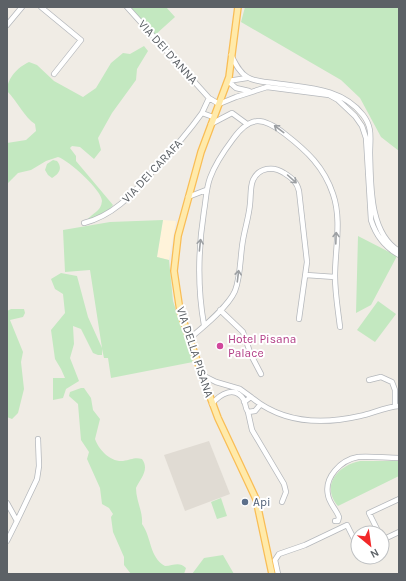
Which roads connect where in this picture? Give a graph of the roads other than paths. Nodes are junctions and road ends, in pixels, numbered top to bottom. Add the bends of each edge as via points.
1 (22, 7) edge
2 (41, 7) edge
3 (127, 7) edge
4 (238, 7) edge
5 (7, 25) edge
6 (231, 55) junction
7 (54, 74) dead end
8 (250, 78) junction
9 (228, 80) junction
10 (253, 91) junction
11 (209, 98) junction
12 (218, 104) junction
13 (347, 109) junction
14 (202, 114) junction
15 (213, 117) junction
16 (247, 124) junction
17 (210, 125) junction
18 (371, 133) junction
19 (206, 190) junction
20 (188, 197) junction
21 (84, 223) dead end
22 (399, 250) edge
23 (399, 255) edge
24 (306, 275) junction
25 (334, 277) junction
26 (220, 310) junction
27 (299, 320) dead end
28 (204, 325) junction
29 (340, 327) dead end
30 (189, 340) junction
31 (261, 374) dead end
32 (202, 375) junction
33 (369, 380) dead end
34 (224, 384) junction
35 (224, 393) junction
36 (251, 397) junction
37 (244, 402) junction
38 (212, 404) junction
39 (260, 405) junction
40 (397, 406) edge
41 (248, 412) junction
42 (38, 439) dead end
43 (399, 458) edge
44 (399, 499) edge
45 (282, 502) dead end
46 (7, 503) edge
47 (17, 521) junction
48 (335, 521) dead end
49 (375, 525) edge
50 (7, 527) edge
51 (13, 530) junction
52 (350, 531) edge
53 (7, 541) edge
54 (272, 574) edge
55 (278, 574) edge

1 - 5 street
2 - 7 street via 81,40
3 - 11 street, VIA DEI D’ANNA
4 - 6 main road, VIA DELLA PISANA
6 - 8 street via 239,69
6 - 9 main road, VIA DELLA PISANA
8 - 9 street
8 - 18 street via 334,93 361,112 369,124
9 - 10 street via 237,88
9 - 12 main road, VIA DELLA PISANA
10 - 12 street
10 - 13 street via 271,87 325,95 335,98
11 - 12 street, VIA DEI D’ANNA
11 - 14 street, VIA DEI CARAFA
12 - 15 main road, VIA DELLA PISANA
13 - 18 street via 353,108 357,112
13 - 23 street via 360,123 365,136 373,224 383,243
14 - 15 street
14 - 21 street, VIA DEI CARAFA via 180,142 127,199 100,218
15 - 17 main road, VIA DELLA PISANA
16 - 17 street via 232,113
16 - 19 street via 236,134 216,165
25 -> 16 street via 336,207 332,191 319,165 305,150 272,124 259,121
17 - 20 main road, VIA DELLA PISANA
18 - 22 street via 370,152 376,220 386,239
19 - 20 street
28 -> 19 street via 199,300 199,249
20 - 30 main road, VIA DELLA PISANA via 174,260 179,308
24 - 25 street
26 -> 24 street via 237,286 252,183 257,174 264,170 280,170 293,179 298,187 307,255
24 - 27 street
25 - 29 street
26 - 28 street
26 - 31 street via 243,332
28 - 30 street
30 - 32 main road, VIA DELLA PISANA
32 - 34 street
32 - 38 main road, VIA DELLA PISANA
33 - 40 street via 381,377 392,382
34 - 35 street
34 - 36 street via 240,389
35 - 37 street via 236,393
35 - 38 street
36 - 37 street
36 - 39 street
37 - 41 street
38 - 54 main road, VIA DELLA PISANA via 256,499
39 - 40 street via 284,416 318,420 355,417
39 - 41 street via 253,412
41 - 45 street via 252,430 284,484 286,492
42 - 47 street via 37,479
43 - 48 street via 356,458 345,462 335,471 329,479 327,489 329,500 339,518
44 - 49 street via 370,513
46 - 47 street
47 - 51 street
50 - 51 street
51 - 53 street
52 - 55 street via 347,525 279,554 275,560

